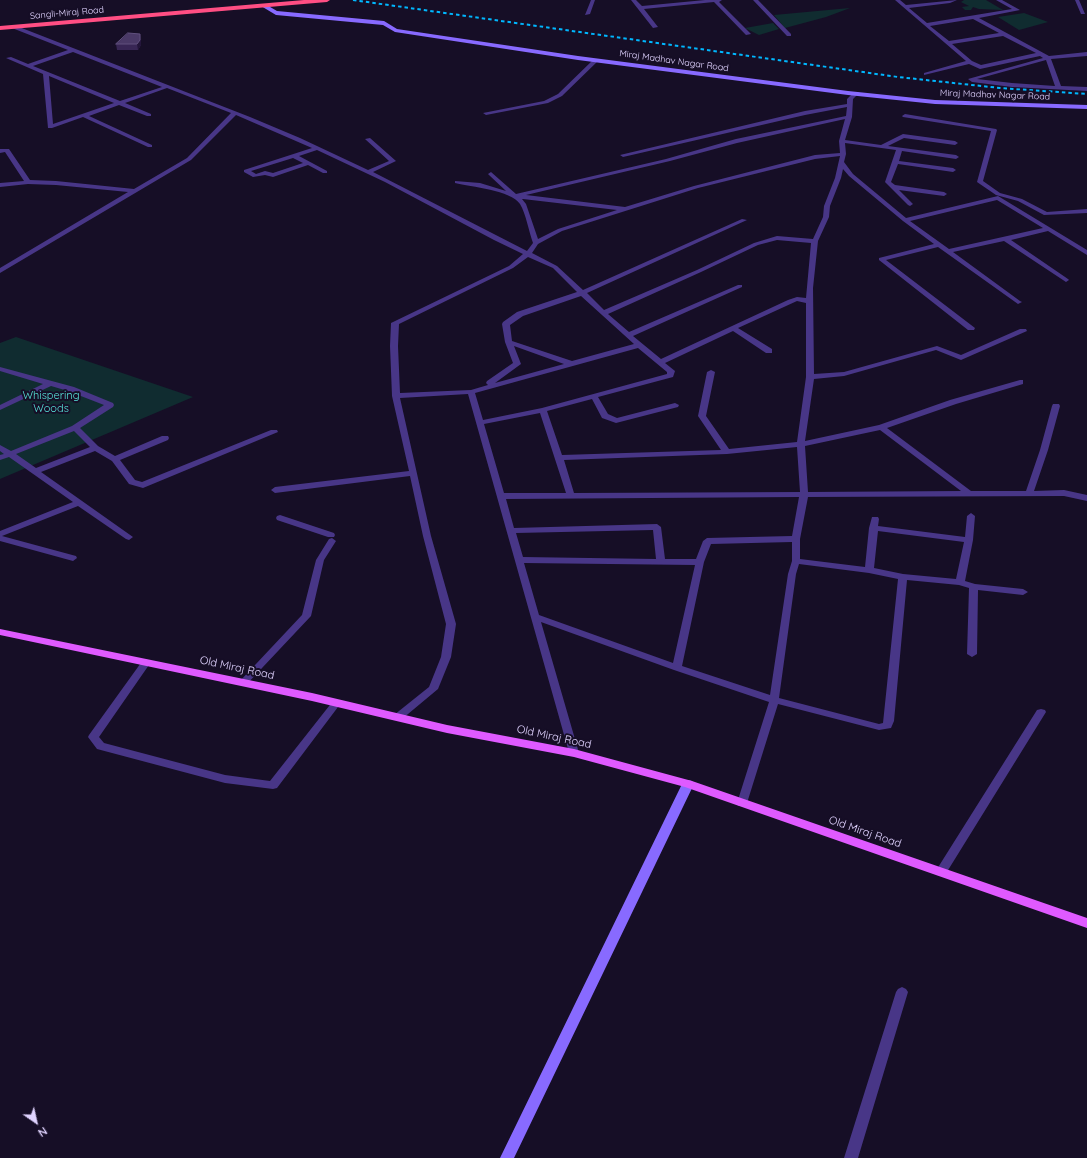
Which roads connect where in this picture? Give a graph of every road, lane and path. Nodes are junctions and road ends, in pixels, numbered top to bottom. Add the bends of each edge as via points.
1 (328, 0) edge
2 (593, 0) edge
3 (633, 0) edge
4 (715, 0) edge
5 (720, 0) edge
6 (755, 0) edge
7 (897, 0) edge
8 (998, 0) edge
9 (1077, 0) edge
10 (287, 1) edge
11 (951, 1) edge
12 (263, 5) junction
13 (905, 7) junction
14 (641, 8) junction
15 (1083, 13) dead end
16 (587, 14) dead end
17 (974, 17) junction
18 (926, 25) junction
19 (0, 26) edge
20 (14, 27) junction
21 (655, 27) dead end
22 (748, 34) dead end
23 (1003, 34) junction
24 (789, 35) dead end
25 (948, 43) junction
26 (72, 50) junction
27 (1040, 54) junction
28 (1087, 54) edge
29 (9, 58) dead end
30 (1048, 58) junction
31 (596, 60) junction
32 (970, 62) junction
33 (27, 66) junction
34 (46, 74) junction
35 (926, 74) dead end
36 (166, 86) junction
37 (1059, 88) junction
38 (1087, 90) edge
39 (856, 93) junction
40 (120, 103) junction
41 (850, 105) junction
42 (1087, 107) edge
43 (235, 113) junction
44 (486, 113) dead end
45 (83, 115) junction
46 (149, 115) dead end
47 (906, 116) dead end
48 (849, 117) junction
49 (368, 139) dead end
50 (842, 141) junction
51 (955, 143) dead end
52 (150, 146) dead end
53 (884, 146) junction
54 (318, 148) junction
55 (900, 148) junction
56 (0, 152) edge
57 (843, 154) junction
58 (623, 155) dead end
59 (294, 156) junction
60 (956, 157) dead end
61 (841, 162) junction
62 (895, 162) junction
63 (306, 164) dead end
64 (953, 170) dead end
65 (325, 172) dead end
66 (368, 172) junction
67 (491, 174) dead end
68 (28, 182) junction
69 (457, 182) dead end
70 (0, 185) edge
71 (893, 186) junction
72 (134, 191) junction
73 (944, 194) dead end
74 (516, 196) junction
75 (910, 204) dead end
76 (627, 209) junction
77 (1087, 211) edge
78 (744, 220) dead end
79 (905, 220) junction
80 (1049, 229) junction
81 (1005, 239) junction
82 (814, 241) junction
83 (536, 242) junction
84 (939, 245) junction
85 (948, 251) junction
86 (1087, 253) edge
87 (528, 254) junction
88 (0, 271) edge
89 (1066, 280) dead end
90 (740, 286) dead end
91 (582, 293) junction
92 (810, 301) junction
93 (1018, 302) dead end
94 (603, 314) junction
95 (733, 328) junction
96 (971, 328) dead end
97 (1023, 331) dead end
98 (628, 335) junction
99 (509, 342) junction
100 (639, 345) junction
101 (769, 351) dead end
102 (661, 362) junction
103 (570, 363) junction
104 (0, 369) edge
105 (711, 372) dead end
106 (810, 377) junction
107 (1020, 382) dead end
108 (50, 383) junction
109 (481, 389) junction
110 (471, 392) junction
111 (396, 396) junction
112 (594, 396) junction
113 (675, 405) dead end
114 (1056, 406) dead end
115 (0, 408) edge
116 (543, 410) junction
117 (480, 423) junction
118 (881, 427) junction
119 (75, 428) junction
120 (274, 432) dead end
121 (165, 438) dead end
122 (801, 444) junction
123 (0, 447) edge
124 (94, 448) junction
125 (727, 452) junction
126 (9, 454) junction
127 (0, 458) edge
128 (559, 458) junction
129 (115, 459) junction
130 (36, 471) junction
131 (413, 473) junction
132 (275, 490) dead end
133 (1029, 493) junction
134 (970, 494) junction
135 (804, 495) junction
136 (501, 496) junction
137 (572, 496) junction
138 (1087, 498) edge
139 (80, 502) junction
140 (971, 516) dead end
141 (280, 518) dead end
142 (875, 519) dead end
143 (873, 528) junction
144 (511, 531) junction
145 (0, 534) edge
146 (129, 537) dead end
147 (0, 538) edge
148 (796, 539) junction
149 (968, 540) junction
150 (73, 558) dead end
151 (520, 560) junction
152 (661, 561) junction
153 (796, 561) junction
154 (700, 562) junction
155 (869, 570) junction
156 (903, 577) junction
157 (960, 582) junction
158 (974, 587) junction
159 (1023, 592) dead end
160 (536, 617) junction
161 (0, 632) edge
162 (972, 654) dead end
163 (146, 662) junction
164 (677, 668) junction
165 (243, 682) junction
166 (774, 700) junction
167 (336, 703) junction
168 (1041, 712) dead end
169 (398, 717) junction
170 (574, 753) junction
171 (688, 784) junction
172 (742, 802) junction
173 (940, 872) junction
174 (1087, 923) edge
175 (902, 992) dead end
176 (507, 1158) edge
177 (851, 1158) edge

1 - 10 highway, Sangli-Miraj Road
2 - 16 street
3 - 14 street
4 - 5 street
4 - 14 street
4 - 22 street
6 - 24 street
7 - 13 street
8 - 17 street via 1017,10
9 - 15 street
10 - 12 highway, Sangli-Miraj Road
10 - 19 highway, Sangli-Miraj Road
11 - 13 street
12 - 20 highway, Sangli-Miraj Road
12 - 31 street, Miraj Madhav Nagar Road via 276,13 384,23 395,30
13 - 18 street
14 - 21 street
17 - 18 street
17 - 23 street
18 - 25 street
19 - 20 highway, Sangli-Miraj Road
20 - 26 street
23 - 25 street
23 - 27 street
25 - 32 street
26 - 33 street
26 - 36 street
27 - 30 street
27 - 32 street via 980,68
28 - 30 street
29 - 33 street
30 - 37 street
30 - 37 street via 971,79
31 - 39 street, Miraj Madhav Nagar Road
31 - 44 street via 560,95 546,102
32 - 35 street
33 - 34 street
34 - 40 street
34 - 45 street via 50,126
36 - 40 street
36 - 43 street
37 - 38 street
39 - 41 street via 850,99
39 - 42 street, Miraj Madhav Nagar Road via 935,102
40 - 45 street
40 - 46 street
41 - 48 street
41 - 58 street
43 - 54 street
43 - 72 street via 189,159
45 - 52 street
47 - 77 street via 994,130 980,182 998,194 1020,200 1046,214
48 - 50 street
48 - 74 street via 743,140
49 - 66 street via 393,161
50 - 53 street
50 - 57 street
51 - 53 street via 903,136
53 - 55 street
54 - 59 street
54 - 66 street
55 - 60 street
55 - 62 street
56 - 68 street via 7,150
57 - 61 street
57 - 76 street via 815,157 696,187
59 - 63 street via 246,171 255,176 273,176
59 - 65 street
61 - 79 street via 851,175
61 - 82 street via 838,178 826,206 826,217
62 - 64 street
62 - 71 street via 888,182
66 - 87 street
67 - 74 street
68 - 70 street
68 - 72 street
69 - 74 street via 480,185
71 - 73 street
71 - 75 street
72 - 88 street
74 - 76 street
74 - 83 street via 523,204
76 - 83 street via 560,230
78 - 91 street
79 - 80 street via 998,198
79 - 84 street
80 - 81 street
80 - 86 street
81 - 85 street
81 - 89 street
82 - 92 street
82 - 94 street via 777,238 756,244
83 - 87 street
84 - 85 street
84 - 96 street via 881,258
85 - 93 street
87 - 91 street via 555,267
87 - 111 street via 511,268 395,323
90 - 98 street
91 - 94 street
91 - 99 street via 520,314 506,324
92 - 95 street via 790,301
92 - 106 street
94 - 98 street
95 - 101 street
95 - 102 street
97 - 106 street via 961,358 937,348 844,374
98 - 100 street
99 - 103 street
99 - 109 street via 517,364
100 - 102 street
100 - 103 street
102 - 112 street via 671,371 670,374
103 - 109 street
104 - 108 street
105 - 125 street via 702,416
106 - 122 street
107 - 118 street
108 - 115 street
108 - 119 street via 110,405
109 - 110 street
110 - 111 street
110 - 117 street
111 - 131 street
112 - 113 street via 604,416 616,422
112 - 116 street
114 - 133 street
116 - 117 street
116 - 128 street
117 - 136 street
118 - 122 street
118 - 134 street
119 - 124 street
119 - 126 street
120 - 129 street via 143,485 132,482
121 - 129 street
122 - 125 street
122 - 135 street
123 - 126 street
124 - 129 street
124 - 130 street
125 - 128 street
126 - 127 street
126 - 130 street
128 - 137 street
130 - 139 street
131 - 132 street
131 - 169 street via 451,624 446,657 433,689
133 - 134 street
133 - 138 street via 1064,493
134 - 135 street
135 - 137 street
135 - 148 street
136 - 137 street
136 - 144 street
139 - 145 street
139 - 146 street
140 - 149 street
141 - 165 street via 332,538 320,560 306,616
142 - 143 street
143 - 149 street
143 - 155 street
144 - 151 street
144 - 152 street via 658,527
147 - 150 street
148 - 153 street
148 - 154 street via 707,541
149 - 157 street
151 - 152 street
151 - 160 street
152 - 154 street
153 - 155 street
153 - 166 street
154 - 164 street
155 - 156 street
156 - 157 street
156 - 166 street via 887,726 879,727
157 - 158 street
158 - 159 street
158 - 162 street
160 - 164 street
160 - 170 street
161 - 163 main road, Old Miraj Road
163 - 165 main road, Old Miraj Road
163 - 167 street via 93,738 101,746 225,779 273,785
164 - 166 street
165 - 167 main road, Old Miraj Road
166 - 172 street
167 - 169 main road, Old Miraj Road
168 - 173 street
169 - 170 main road, Old Miraj Road
170 - 171 main road, Old Miraj Road
171 - 172 main road, Old Miraj Road
171 - 176 street
172 - 173 main road, Old Miraj Road
173 - 174 main road, Old Miraj Road
175 - 177 street

